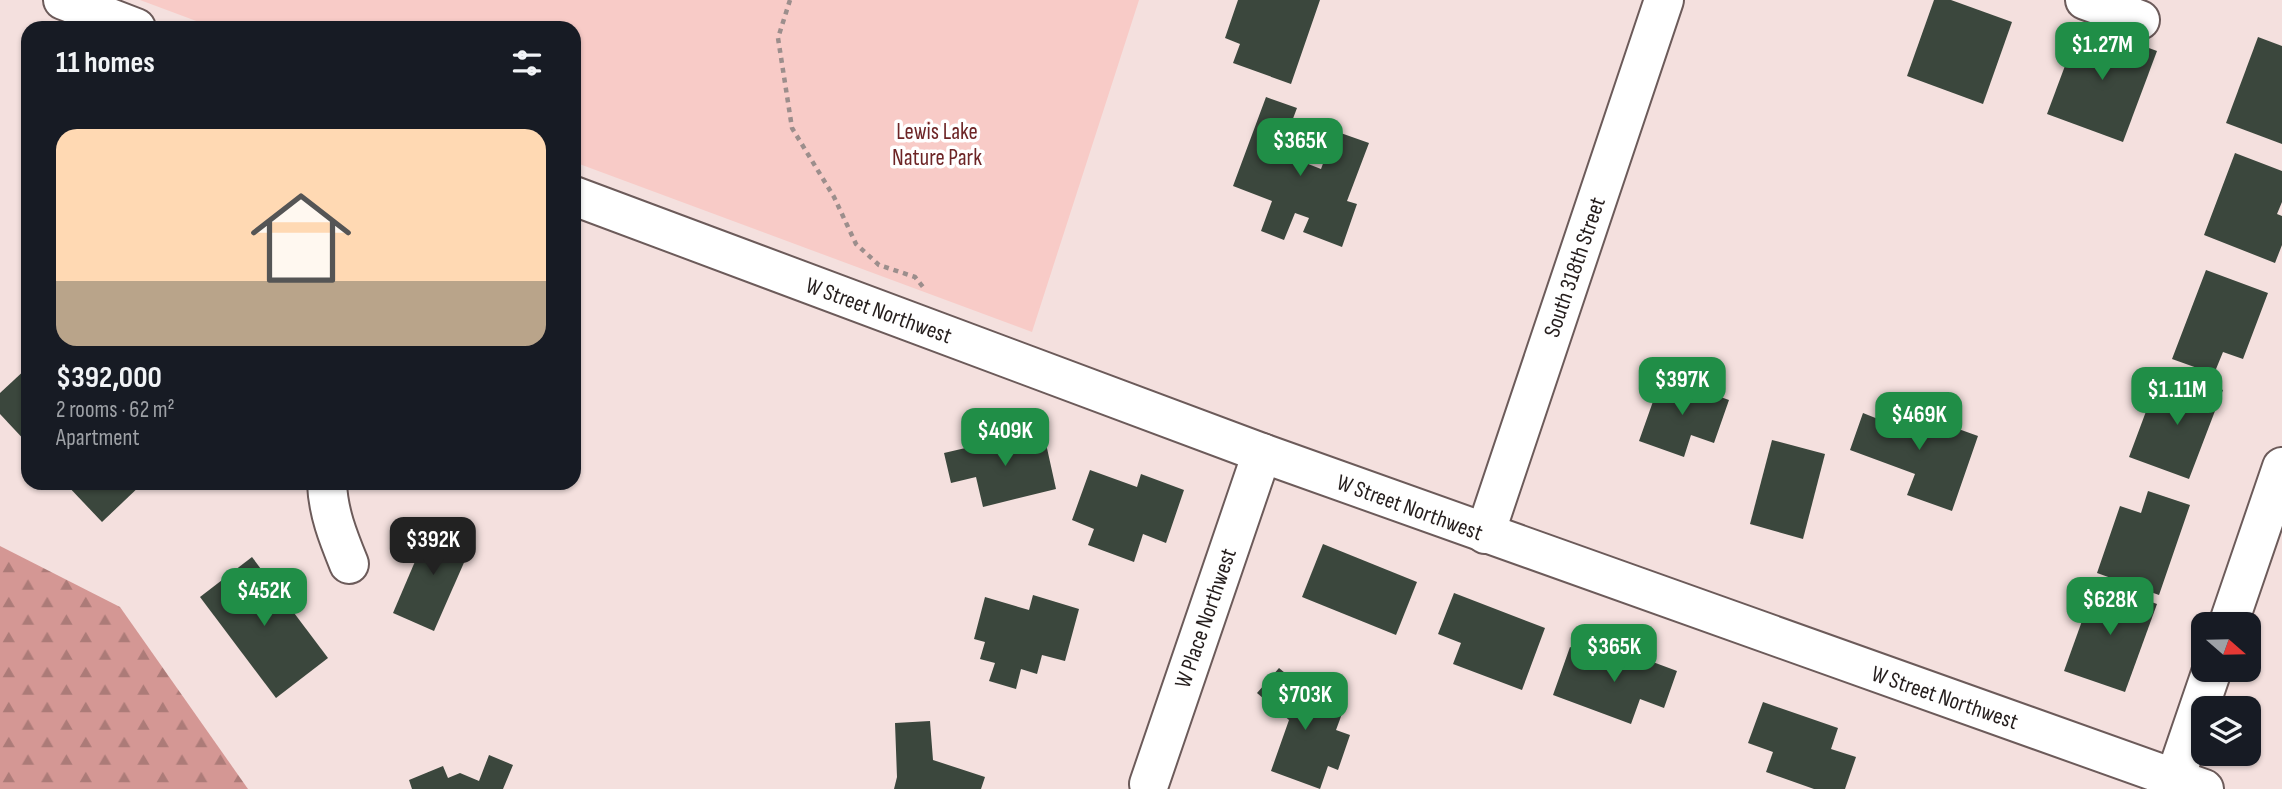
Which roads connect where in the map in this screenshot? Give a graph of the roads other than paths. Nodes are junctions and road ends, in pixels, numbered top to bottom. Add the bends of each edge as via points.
1 (63, 0) edge
2 (1664, 0) edge
3 (2085, 0) edge
4 (2140, 20) dead end
5 (118, 21) edge
6 (581, 199) edge
7 (1262, 453) junction
8 (2282, 467) edge
9 (327, 490) edge
10 (1485, 534) junction
11 (349, 564) dead end
12 (2232, 612) edge
13 (2210, 682) edge
14 (2190, 783) edge
15 (1149, 784) dead end

1 - 5 street
2 - 10 street, South 318th Street
3 - 4 street
6 - 7 street, W Street Northwest
7 - 10 street, W Street Northwest
7 - 15 street, W Place Northwest
8 - 12 street
9 - 11 street
10 - 14 street, W Street Northwest
13 - 14 street

